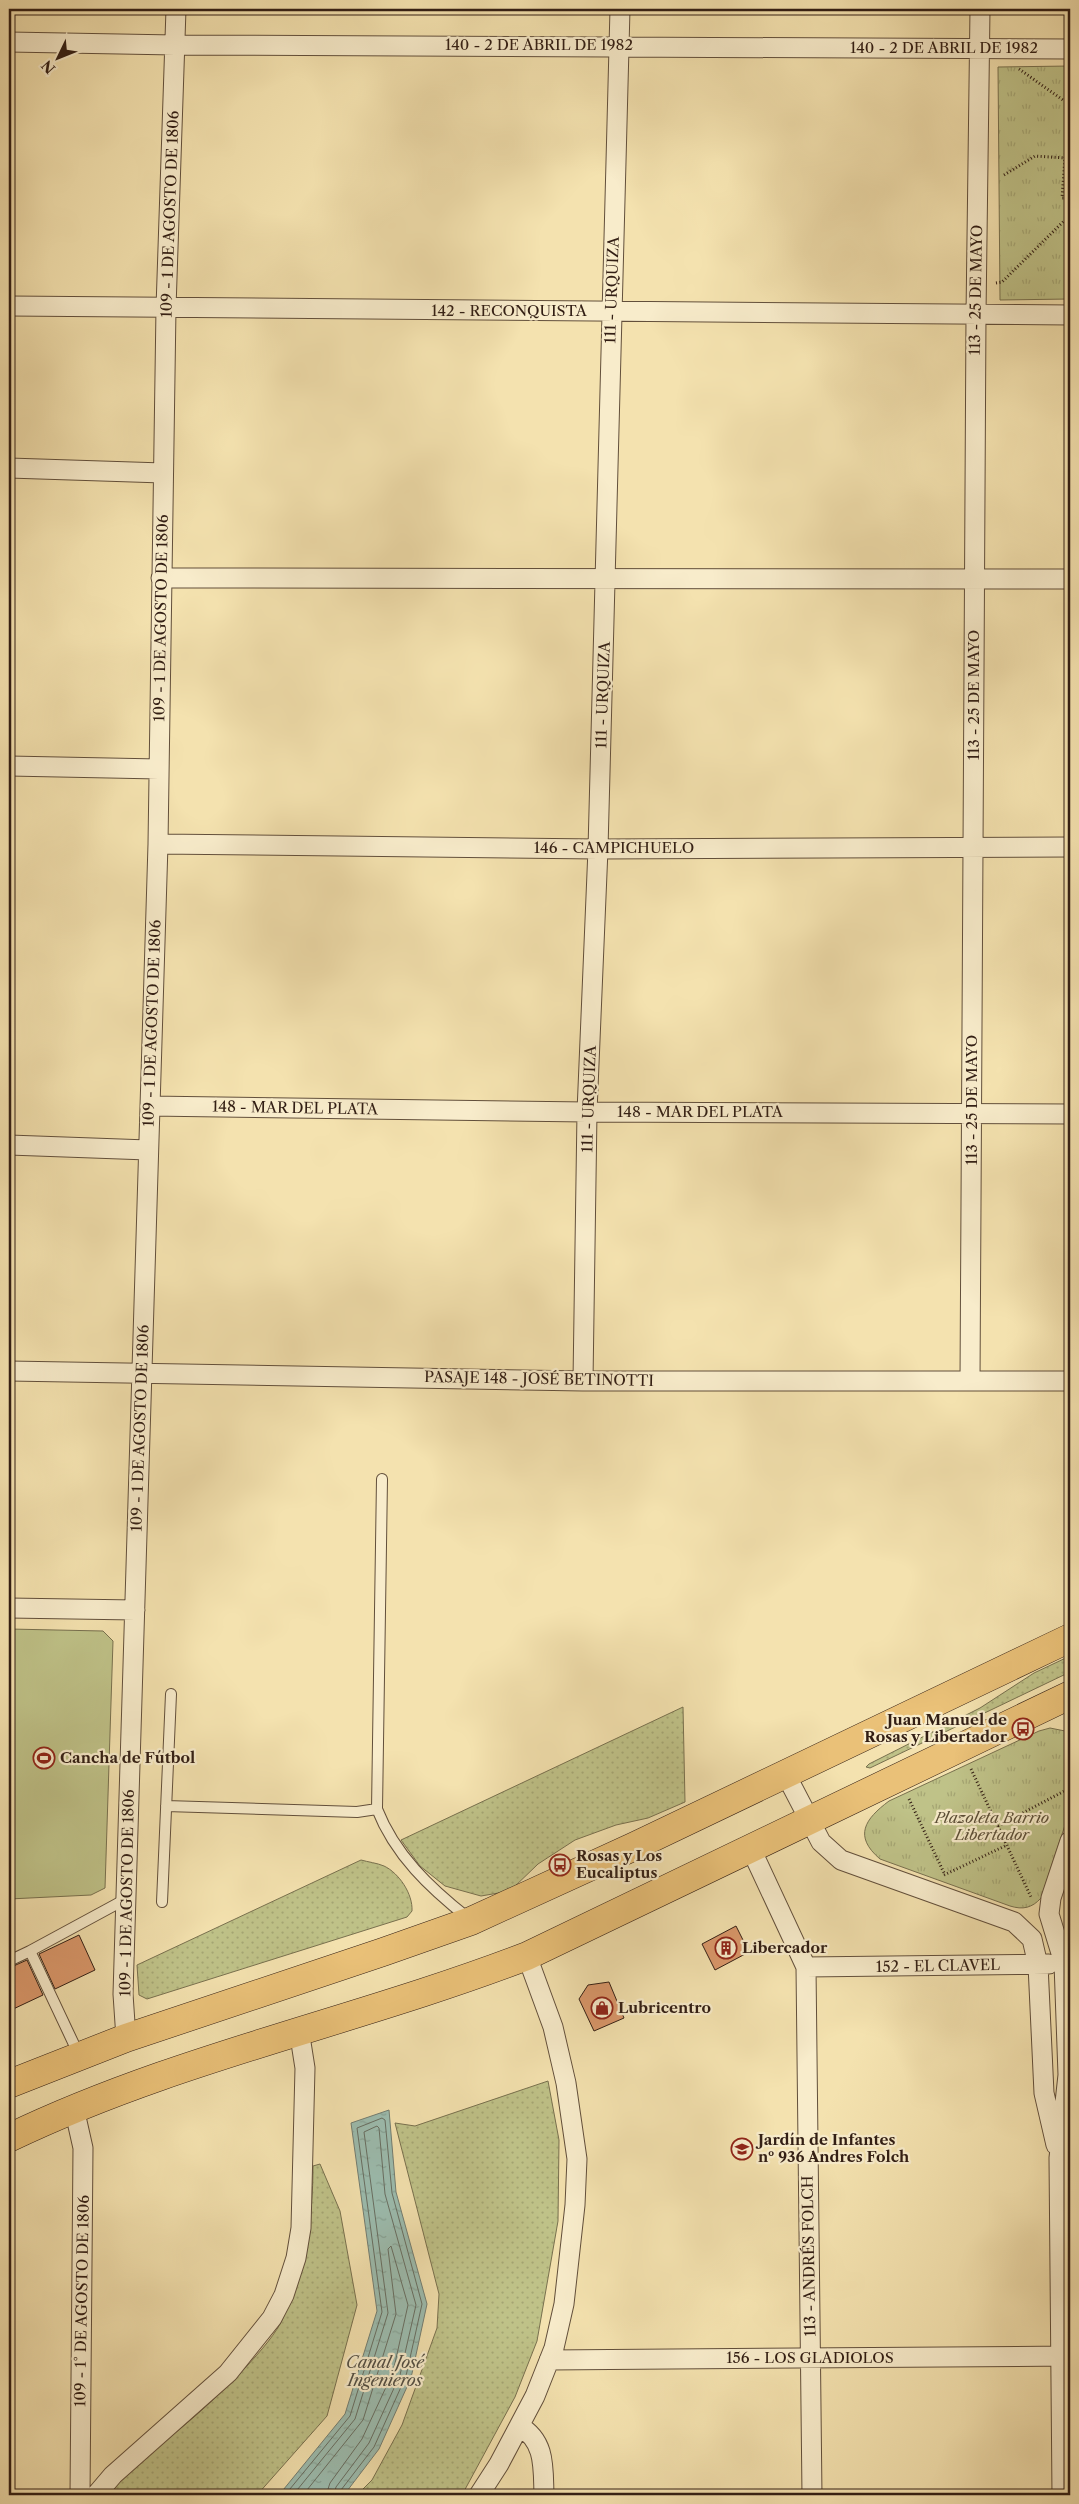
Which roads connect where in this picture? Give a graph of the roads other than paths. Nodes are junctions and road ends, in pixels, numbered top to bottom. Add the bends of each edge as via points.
1 (176, 9) edge
2 (620, 9) edge
3 (980, 9) edge
4 (9, 42) edge
5 (175, 45) junction
6 (619, 46) junction
7 (981, 48) junction
8 (1070, 49) edge
9 (9, 306) edge
10 (166, 308) junction
11 (611, 312) junction
12 (976, 315) junction
13 (1070, 315) edge
14 (9, 468) edge
15 (163, 473) junction
16 (161, 578) junction
17 (606, 579) junction
18 (974, 579) junction
19 (1070, 579) edge
20 (9, 766) edge
21 (159, 769) junction
22 (158, 844) junction
23 (975, 847) junction
24 (1070, 847) edge
25 (598, 849) junction
26 (150, 1106) junction
27 (587, 1112) junction
28 (972, 1113) junction
29 (1070, 1114) edge
30 (9, 1146) edge
31 (148, 1150) junction
32 (9, 1370) edge
33 (142, 1372) junction
34 (583, 1380) junction
35 (970, 1381) junction
36 (1070, 1381) edge
37 (382, 1479) dead end
38 (9, 1608) edge
39 (135, 1610) junction
40 (1070, 1638) edge
41 (171, 1694) dead end
42 (1070, 1695) edge
43 (785, 1773) junction
44 (166, 1806) junction
45 (377, 1809) junction
46 (808, 1821) junction
47 (1070, 1841) edge
48 (751, 1849) junction
49 (126, 1899) junction
50 (162, 1902) dead end
51 (471, 1921) junction
52 (30, 1951) junction
53 (527, 1956) junction
54 (9, 1961) edge
55 (1067, 1963) edge
56 (1038, 1965) junction
57 (806, 1967) junction
58 (299, 2030) junction
59 (126, 2038) junction
60 (80, 2055) junction
61 (9, 2084) edge
62 (74, 2108) junction
63 (9, 2138) edge
64 (1058, 2158) junction
65 (1065, 2356) edge
66 (811, 2358) junction
67 (550, 2360) junction
68 (519, 2426) junction
69 (80, 2495) edge
70 (96, 2495) edge
71 (478, 2495) edge
72 (544, 2495) edge
73 (812, 2495) edge
74 (1062, 2495) edge

1 - 5 street, 109 - 1 DE AGOSTO DE 1806
2 - 6 street, 111 - URQUIZA
3 - 7 street, 113 - 25 DE MAYO
4 - 5 street, 140 - 2 DE ABRIL DE 1982
5 - 6 street, 140 - 2 DE ABRIL DE 1982
5 - 10 street, 109 - 1 DE AGOSTO DE 1806
6 - 7 street, 140 - 2 DE ABRIL DE 1982
6 - 11 street, 111 - URQUIZA
7 - 8 street, 140 - 2 DE ABRIL DE 1982
7 - 12 street, 113 - 25 DE MAYO
9 - 10 street, 142 - RECONQUISTA
10 - 11 street, 142 - RECONQUISTA
10 - 15 street, 109 - 1 DE AGOSTO DE 1806
11 - 12 street, 142 - RECONQUISTA
11 - 17 street, 111 - URQUIZA
12 - 13 street, 142 - RECONQUISTA
12 - 18 street, 113 - 25 DE MAYO
14 - 15 street
15 - 16 street, 109 - 1 DE AGOSTO DE 1806
16 - 17 street
16 - 21 street, 109 - 1 DE AGOSTO DE 1806
17 - 18 street
17 - 25 street, 111 - URQUIZA
18 - 19 street
18 - 23 street, 113 - 25 DE MAYO
20 - 21 street
21 - 22 street, 109 - 1 DE AGOSTO DE 1806
22 - 25 street, 146 - CAMPICHUELO
22 - 26 street, 109 - 1 DE AGOSTO DE 1806
23 - 24 street, 146 - CAMPICHUELO
23 - 25 street, 146 - CAMPICHUELO
23 - 28 street, 113 - 25 DE MAYO
25 - 27 street, 111 - URQUIZA
26 - 27 street, 148 - MAR DEL PLATA
26 - 31 street, 109 - 1 DE AGOSTO DE 1806
27 - 28 street, 148 - MAR DEL PLATA
27 - 34 street, 111 - URQUIZA
28 - 29 street, 148 - MAR DEL PLATA
28 - 35 street, 113 - 25 DE MAYO
30 - 31 street
31 - 33 street, 109 - 1 DE AGOSTO DE 1806
32 - 33 street, PASAJE 148 - JOSÉ BETINOTTI
33 - 34 street, PASAJE 148 - JOSÉ BETINOTTI
33 - 39 street, 109 - 1 DE AGOSTO DE 1806
34 - 35 street, PASAJE 148 - JOSÉ BETINOTTI
35 - 36 street, PASAJE 148 - JOSÉ BETINOTTI
37 - 45 lane
38 - 39 street
39 - 49 street, 109 - 1 DE AGOSTO DE 1806
40 - 43 main road
41 - 44 lane
42 - 46 main road
43 - 46 street
43 - 51 main road
44 - 45 lane via 357,1812
44 - 50 lane
45 - 51 lane via 394,1844 416,1872
46 - 48 main road
46 - 56 street via 821,1842 841,1860 1014,1922 1032,1939
47 - 55 street via 1051,1898 1049,1914
48 - 53 main road
48 - 57 street, 113 - ANDRÉS FOLCH
49 - 52 lane
49 - 59 street, 109 - 1 DE AGOSTO DE 1806 via 123,1994
51 - 59 main road
52 - 54 lane
52 - 60 lane
53 - 58 main road via 461,1981
53 - 67 street via 553,2027 566,2083 577,2159 571,2253 564,2304
55 - 56 street, 152 - EL CLAVEL
55 - 64 street via 1068,2091
56 - 57 street, 152 - EL CLAVEL
56 - 64 street via 1044,2093
57 - 66 street, 113 - ANDRÉS FOLCH
58 - 62 main road via 196,2062
58 - 70 street via 306,2068 301,2228 296,2258 284,2295 272,2318 228,2373 113,2475
59 - 60 main road
60 - 61 main road
62 - 63 main road
62 - 69 street, 109 - 1° DE AGOSTO DE 1806 via 83,2148
64 - 65 street
65 - 66 street, 156 - LOS GLADIOLOS
65 - 74 street
66 - 67 street, 156 - LOS GLADIOLOS
66 - 73 street, 113 - ANDRÉS FOLCH
67 - 68 street
68 - 71 street
68 - 72 street via 538,2442 543,2462

